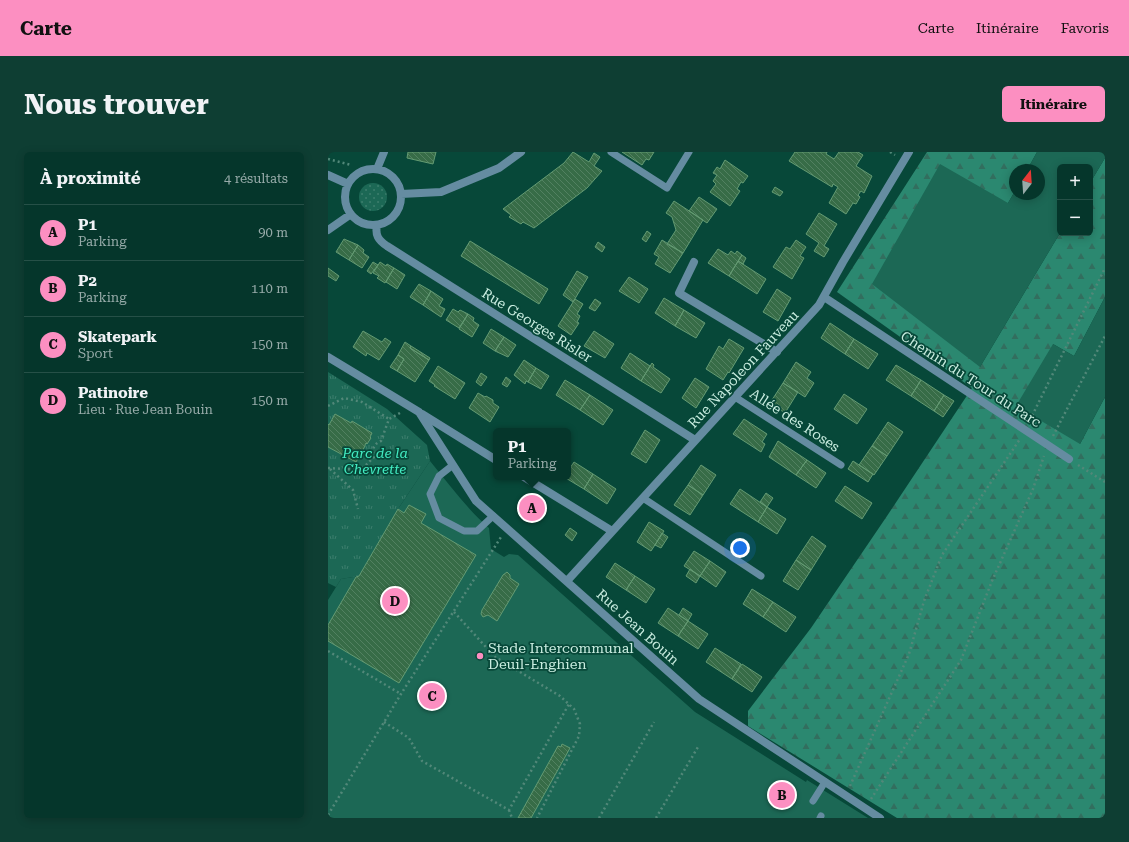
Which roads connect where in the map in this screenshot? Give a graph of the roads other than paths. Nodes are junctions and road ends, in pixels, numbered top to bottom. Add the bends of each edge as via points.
1 (384, 152) edge
2 (521, 152) edge
3 (611, 152) edge
4 (689, 152) edge
5 (909, 152) edge
6 (377, 169) junction
7 (328, 175) edge
8 (348, 184) junction
9 (401, 194) junction
10 (351, 214) junction
11 (377, 225) junction
12 (328, 230) edge
13 (694, 262) dead end
14 (824, 297) junction
15 (777, 352) junction
16 (328, 357) edge
17 (735, 397) junction
18 (419, 412) junction
19 (695, 440) junction
20 (493, 458) edge
21 (1069, 459) road end
22 (453, 465) junction
23 (841, 465) dead end
24 (529, 480) edge
25 (643, 498) junction
26 (493, 516) junction
27 (612, 531) junction
28 (761, 576) dead end
29 (566, 581) junction
30 (825, 782) junction
31 (813, 801) dead end
32 (880, 818) edge

1 - 6 street
2 - 9 street via 499,168 441,192
3 - 4 lane via 667,188
5 - 14 street, Rue Napoleon Fauveau
6 - 8 street via 359,172
6 - 9 street via 396,179
7 - 8 street
8 - 10 street via 345,199
9 - 11 street via 398,211
10 - 11 street via 362,223
10 - 12 street
11 - 19 street, Rue Georges Risler via 376,231 381,242
13 - 15 street via 679,293
14 - 15 street, Rue Napoleon Fauveau
14 - 21 street, Chemin du Tour du Parc
15 - 17 street, Rue Napoleon Fauveau
16 - 18 street, Rue Jean Bouin
17 - 19 street, Rue Napoleon Fauveau
17 - 23 lane, Allée des Roses
18 - 20 street, Rue Jean Bouin
18 - 22 street, Rue Jean Bouin
19 - 25 street, Rue Napoleon Fauveau
22 - 26 street, Rue Jean Bouin via 476,501
22 - 26 lane via 439,476 430,494 439,518 464,531 477,531
24 - 27 street
25 - 27 street, Rue Napoleon Fauveau
25 - 28 lane
26 - 29 street, Rue Jean Bouin
27 - 29 street, Rue Napoleon Fauveau
29 - 30 street, Rue Jean Bouin via 699,699
30 - 31 lane
30 - 32 street, Rue Jean Bouin

